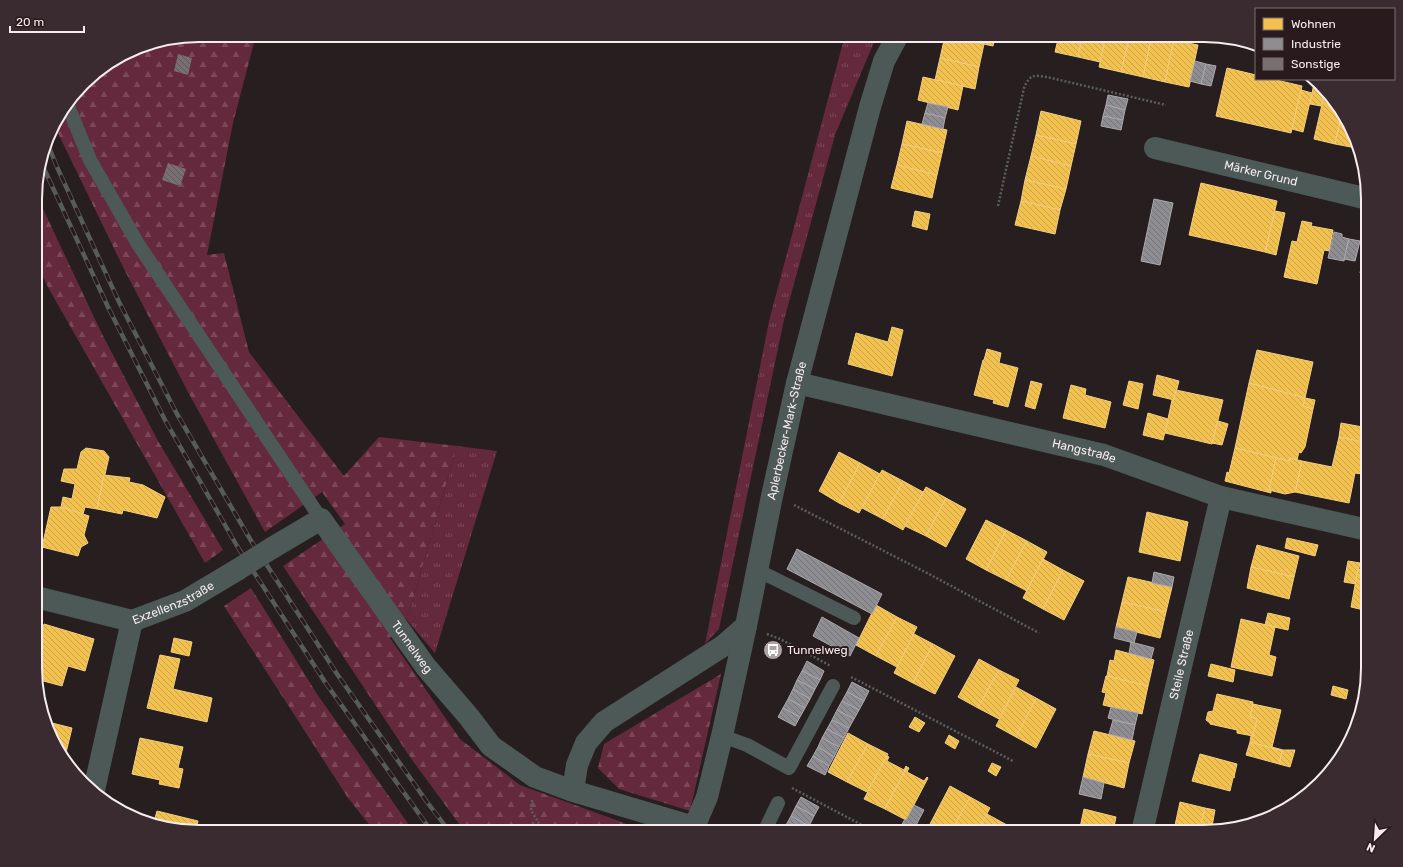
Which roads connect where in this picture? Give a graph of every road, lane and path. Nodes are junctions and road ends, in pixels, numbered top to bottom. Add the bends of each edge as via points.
1 (894, 42) edge
2 (1166, 105) dead end
3 (70, 110) edge
4 (1155, 148) dead end
5 (1361, 197) edge
6 (998, 206) dead end
7 (797, 383) junction
8 (772, 496) junction
9 (1221, 497) junction
10 (321, 519) junction
11 (1361, 528) edge
12 (757, 570) junction
13 (42, 598) edge
14 (854, 618) dead end
15 (132, 621) junction
16 (746, 626) junction
17 (1039, 633) dead end
18 (836, 669) dead end
19 (850, 676) dead end
20 (833, 686) dead end
21 (722, 736) junction
22 (1013, 761) dead end
23 (535, 778) junction
24 (95, 786) edge
25 (789, 786) dead end
26 (574, 791) junction
27 (778, 803) dead end
28 (540, 825) edge
29 (680, 825) edge
30 (695, 825) edge
31 (767, 825) edge
32 (862, 825) edge
33 (1144, 825) edge

1 - 7 street, Aplerbecker-Mark-Straße via 884,61 870,107
2 - 6 path via 1047,77 1030,78 1024,88
3 - 10 lane, Tunnelweg via 90,160 138,244
4 - 5 street, Märker Grund
7 - 8 street, Aplerbecker-Mark-Straße
7 - 9 street, Hangstraße via 1104,455
8 - 12 street, Aplerbecker-Mark-Straße
8 - 17 path via 805,510
9 - 11 street, Hangstraße
9 - 33 street, Steile Straße
10 - 15 street, Exzellenzstraße, bridge via 185,600
10 - 23 street, Tunnelweg via 426,668 491,746
12 - 14 lane
12 - 16 street, Aplerbecker-Mark-Straße
13 - 15 street
15 - 24 street, Exzellenzstraße
16 - 18 path via 780,639
16 - 21 street, Aplerbecker-Mark-Straße
16 - 26 street via 723,646 604,722 586,743 577,765
19 - 22 path
20 - 21 lane via 789,768 747,745
21 - 30 street, Aplerbecker-Mark-Straße via 707,797
23 - 26 street, Tunnelweg
23 - 28 path via 531,810
25 - 32 path
26 - 29 street, Tunnelweg
27 - 31 lane

